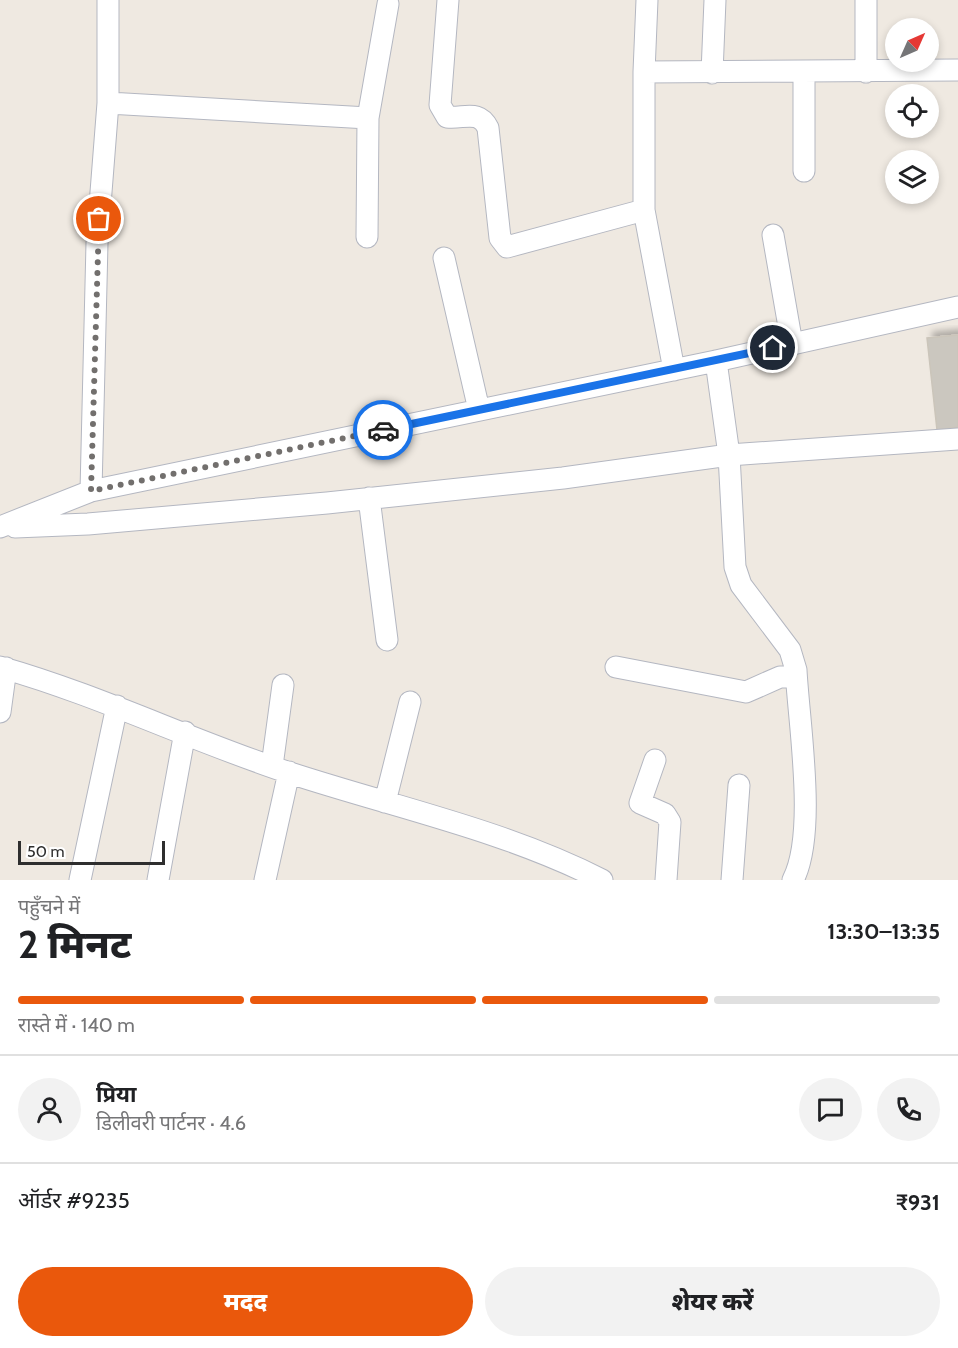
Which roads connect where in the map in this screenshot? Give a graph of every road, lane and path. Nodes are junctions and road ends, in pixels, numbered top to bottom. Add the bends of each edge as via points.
1 (108, 0) edge
2 (448, 0) edge
3 (647, 0) edge
4 (715, 0) edge
5 (866, 0) edge
6 (388, 4) dead end
7 (958, 70) edge
8 (644, 72) junction
9 (866, 72) junction
10 (712, 73) junction
11 (804, 73) junction
12 (108, 103) junction
13 (368, 118) junction
14 (804, 171) dead end
15 (644, 210) junction
16 (773, 235) dead end
17 (367, 237) dead end
18 (444, 258) dead end
19 (958, 307) edge
20 (792, 344) junction
21 (716, 361) junction
22 (674, 370) junction
23 (480, 410) junction
24 (958, 439) edge
25 (729, 455) junction
26 (91, 491) junction
27 (369, 498) junction
28 (0, 527) edge
29 (387, 640) dead end
30 (616, 667) dead end
31 (3, 668) edge
32 (796, 677) junction
33 (283, 685) dead end
34 (410, 702) dead end
35 (117, 706) junction
36 (0, 712) edge
37 (185, 732) junction
38 (655, 760) dead end
39 (280, 769) junction
40 (739, 785) dead end
41 (385, 802) junction
42 (570, 872) edge
43 (80, 880) edge
44 (158, 880) edge
45 (265, 880) edge
46 (602, 880) edge
47 (666, 880) edge
48 (732, 880) edge
49 (793, 880) edge

1 - 12 street
2 - 15 street via 440,105 447,117 480,116 488,128 502,244 513,246
3 - 8 street
4 - 10 street
5 - 9 street
6 - 13 street
7 - 9 street
8 - 10 street
8 - 15 street
9 - 11 street
10 - 11 street
11 - 14 street
12 - 13 street
12 - 26 street via 97,243
13 - 17 street
15 - 22 street
16 - 20 street
18 - 23 street
19 - 20 street
20 - 21 street
21 - 22 street
21 - 25 street
22 - 23 street
23 - 26 street
24 - 25 street
25 - 27 street via 563,478
25 - 32 street via 738,576 749,597 790,650
26 - 28 street
27 - 28 street via 88,524
27 - 29 street
30 - 32 street via 746,692 780,678
31 - 35 street
31 - 36 street
32 - 49 street via 806,833 801,865
33 - 39 street
34 - 41 street
35 - 37 street
35 - 43 street
37 - 39 street
37 - 44 street
38 - 47 street via 640,803 665,814 670,822
39 - 41 street
39 - 45 street
40 - 48 street
41 - 42 street via 511,841
42 - 46 street

